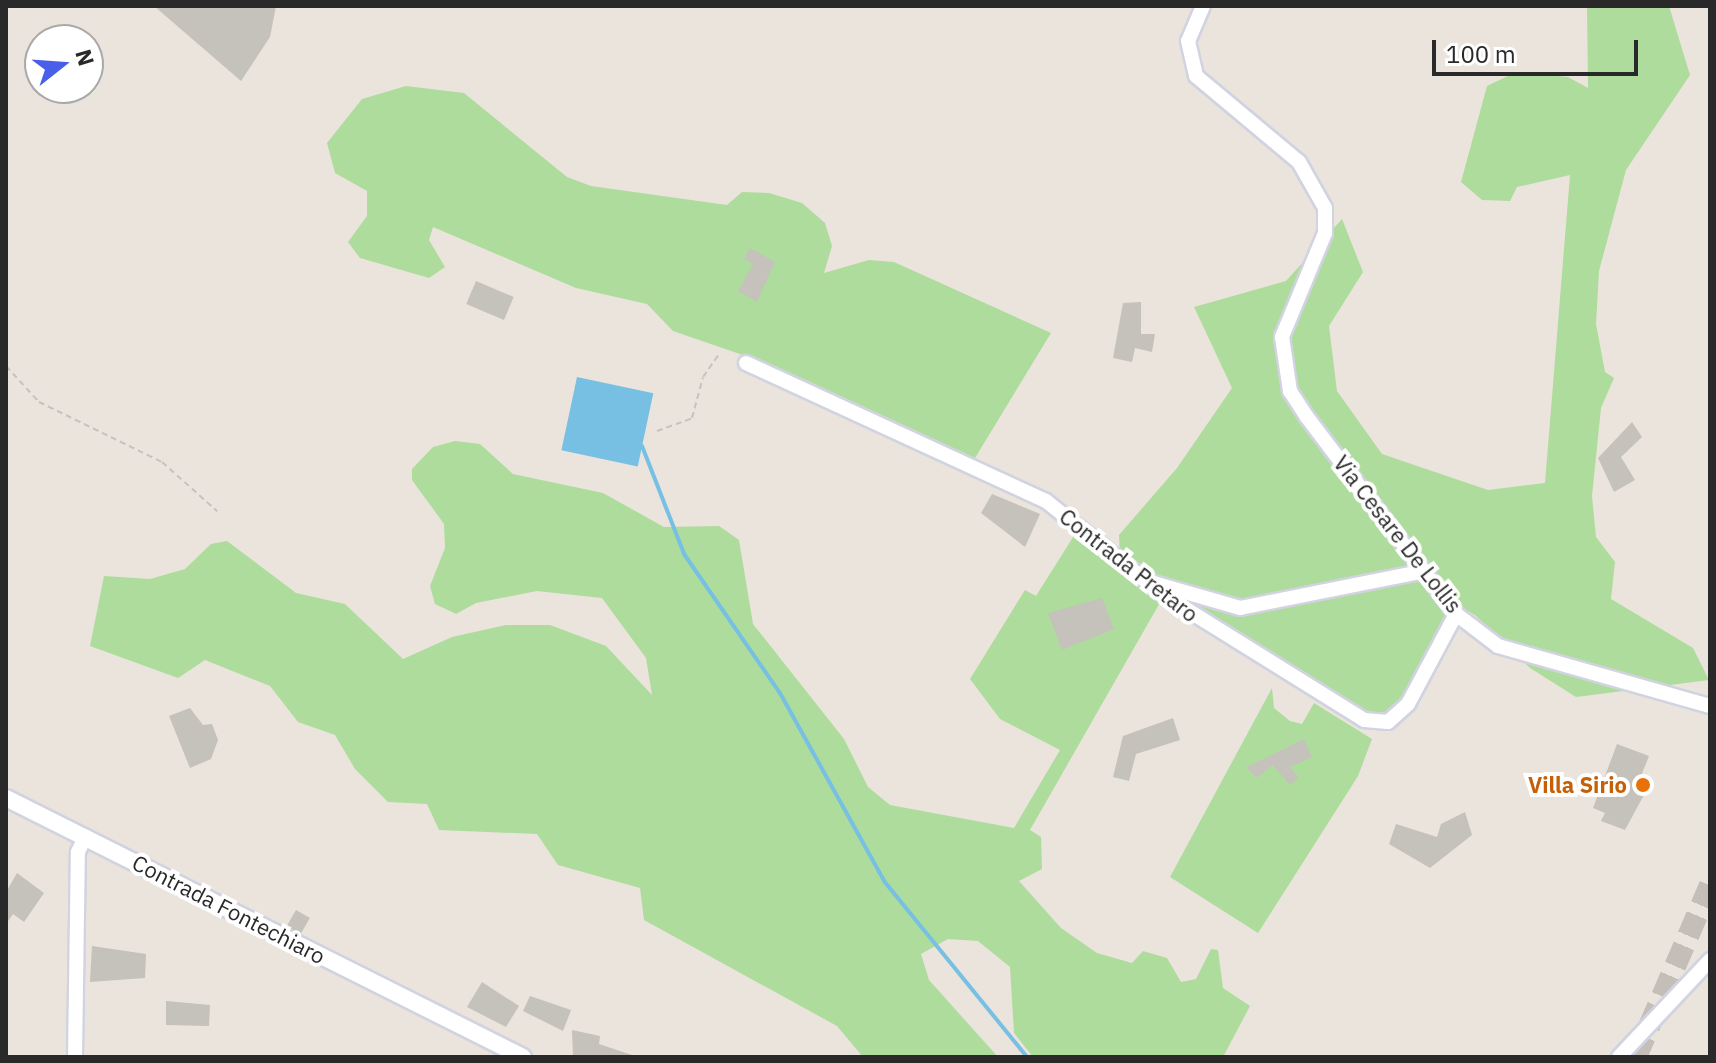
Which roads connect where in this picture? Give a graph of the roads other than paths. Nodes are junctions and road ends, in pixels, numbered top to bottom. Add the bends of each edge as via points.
1 (1203, 6) edge
2 (746, 363) dead end
3 (1425, 571) junction
4 (1146, 581) junction
5 (1456, 614) junction
6 (1710, 706) edge
7 (6, 799) edge
8 (85, 837) junction
9 (1710, 960) edge
10 (75, 1057) edge
11 (523, 1057) edge
12 (1619, 1057) edge

1 - 3 street, Via Cesare De Lollis via 1188,41 1196,76 1299,162 1325,208 1325,233 1285,318 1282,363 1290,391
2 - 4 street, Contrada Pretaro via 1046,501
3 - 4 street via 1240,608
3 - 5 street, Via Cesare De Lollis
4 - 5 street, Contrada Pretaro via 1289,680 1375,723 1408,704
5 - 6 street, Via Cesare De Lollis via 1498,646
7 - 8 street, Contrada Fontechiaro
8 - 10 street via 78,852
8 - 11 street, Contrada Fontechiaro
9 - 12 street

